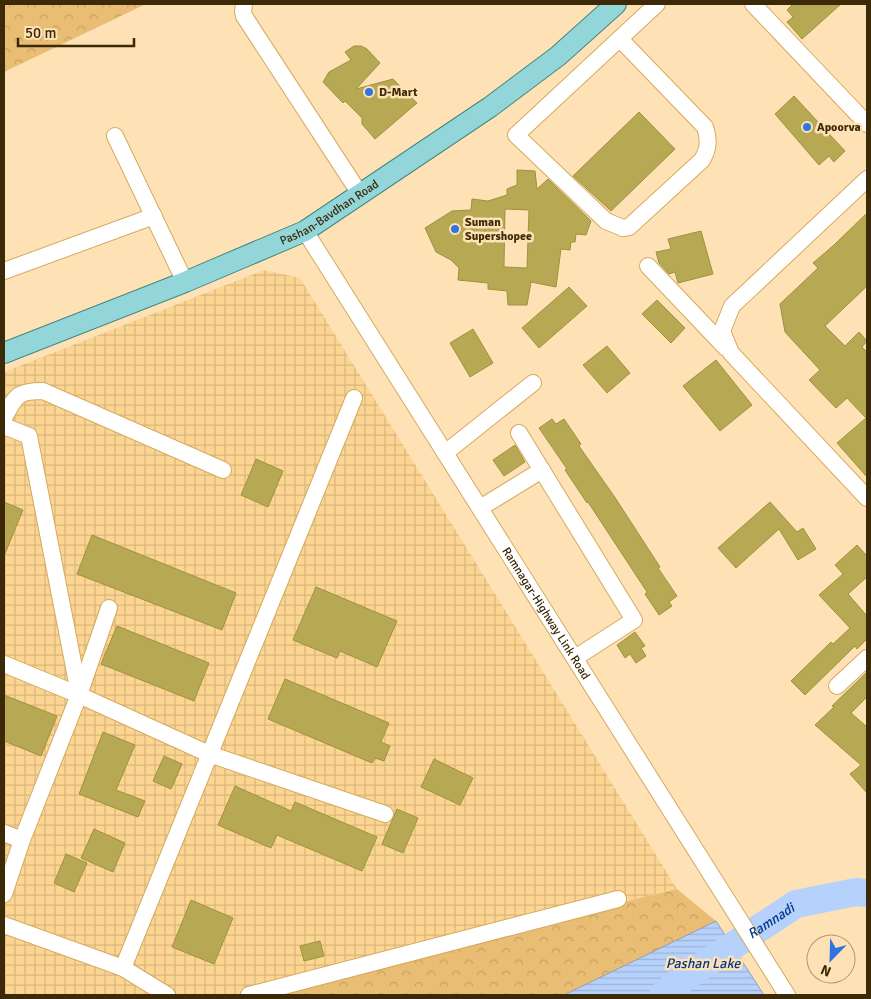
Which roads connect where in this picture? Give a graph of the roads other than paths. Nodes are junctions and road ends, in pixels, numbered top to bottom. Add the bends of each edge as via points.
1 (244, 4) edge
2 (616, 4) edge
3 (657, 4) edge
4 (753, 4) edge
5 (620, 39) junction
6 (867, 124) edge
7 (115, 136) dead end
8 (867, 179) edge
9 (360, 194) junction
10 (154, 216) junction
11 (305, 231) junction
12 (648, 266) dead end
13 (4, 271) edge
14 (185, 282) junction
15 (4, 353) edge
16 (731, 353) junction
17 (533, 383) dead end
18 (354, 398) dead end
19 (4, 418) edge
20 (4, 426) edge
21 (519, 433) dead end
22 (445, 453) junction
23 (223, 470) dead end
24 (542, 470) junction
25 (867, 498) edge
26 (480, 508) junction
27 (109, 608) dead end
28 (575, 658) junction
29 (867, 658) edge
30 (4, 664) edge
31 (837, 686) dead end
32 (79, 695) junction
33 (209, 754) junction
34 (384, 814) dead end
35 (4, 833) edge
36 (22, 840) junction
37 (4, 894) edge
38 (618, 899) dead end
39 (4, 925) edge
40 (123, 968) junction
41 (786, 994) edge
42 (167, 995) edge
43 (249, 995) edge

1 - 9 street via 244,16
2 - 9 main road, Pashan-Bavdhan Road via 558,56 490,107
3 - 5 street
4 - 6 street
5 - 5 street via 516,135 606,221 623,228 629,227 702,160 708,150 709,138 705,127
7 - 10 street
8 - 16 street via 732,306 722,331
9 - 11 main road, Pashan-Bavdhan Road
10 - 13 street
10 - 14 street
11 - 14 main road, Pashan-Bavdhan Road
11 - 22 street, Ramnagar-Highway Link Road
12 - 16 street
14 - 15 main road, Pashan-Bavdhan Road
16 - 25 street
17 - 22 street
18 - 33 street
19 - 23 street via 15,397 27,391 43,391
20 - 32 street via 30,436
21 - 24 street
22 - 26 street, Ramnagar-Highway Link Road
24 - 26 street
24 - 28 street via 634,620
26 - 28 street, Ramnagar-Highway Link Road
27 - 32 street
28 - 41 street, Ramnagar-Highway Link Road
29 - 31 street
30 - 32 street
32 - 33 street
32 - 36 street
33 - 34 street
33 - 40 street
35 - 36 street
36 - 37 street
38 - 43 street
39 - 40 street
40 - 42 street

